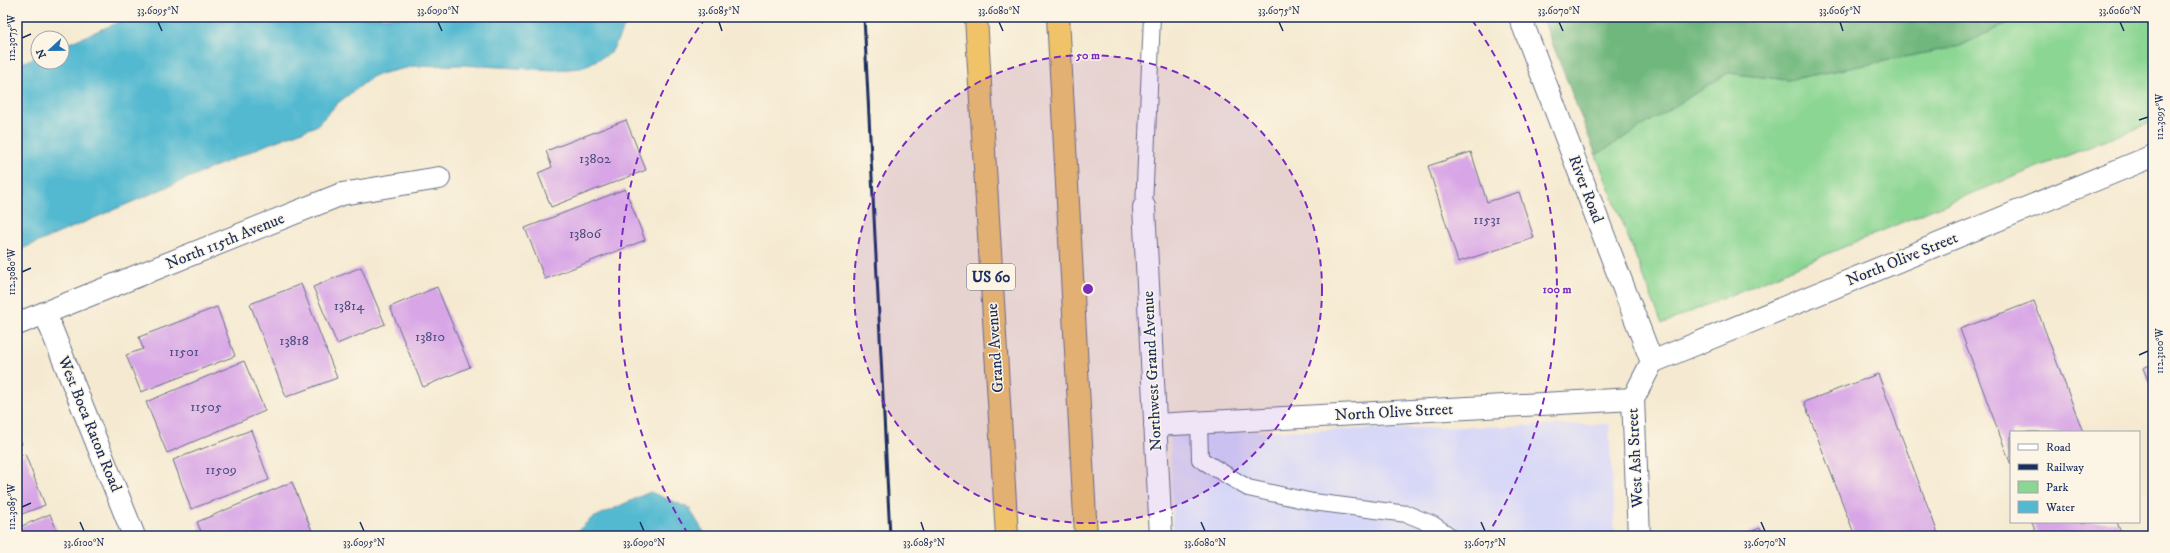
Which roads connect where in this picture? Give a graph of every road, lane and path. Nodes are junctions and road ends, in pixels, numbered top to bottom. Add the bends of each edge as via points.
1 (976, 17) edge
2 (1058, 17) edge
3 (1152, 17) edge
4 (1520, 17) edge
5 (2153, 156) edge
6 (439, 178) dead end
7 (1144, 207) joint
8 (45, 313) junction
9 (17, 324) edge
10 (1652, 362) junction
11 (1632, 398) junction
12 (1199, 422) junction
13 (1155, 425) junction
14 (134, 536) edge
15 (1007, 536) edge
16 (1086, 536) edge
17 (1161, 536) edge
18 (1450, 536) edge
19 (1639, 536) edge

1 - 15 highway, Grand Avenue / US 60
2 - 16 highway
3 - 7 lane
4 - 10 street, River Road
5 - 10 street, North Olive Street
6 - 8 street, North 115th Avenue via 342,194
7 - 13 street, Northwest Grand Avenue
8 - 9 street, North 115th Avenue
8 - 14 street, West Boca Raton Road
10 - 11 street, West Ash Street
11 - 12 street, North Olive Street
11 - 19 street, West Ash Street
12 - 13 street, North Olive Street
12 - 18 lane via 1200,459 1248,488 1313,502 1408,514 1432,524
13 - 17 street, Northwest Grand Avenue

